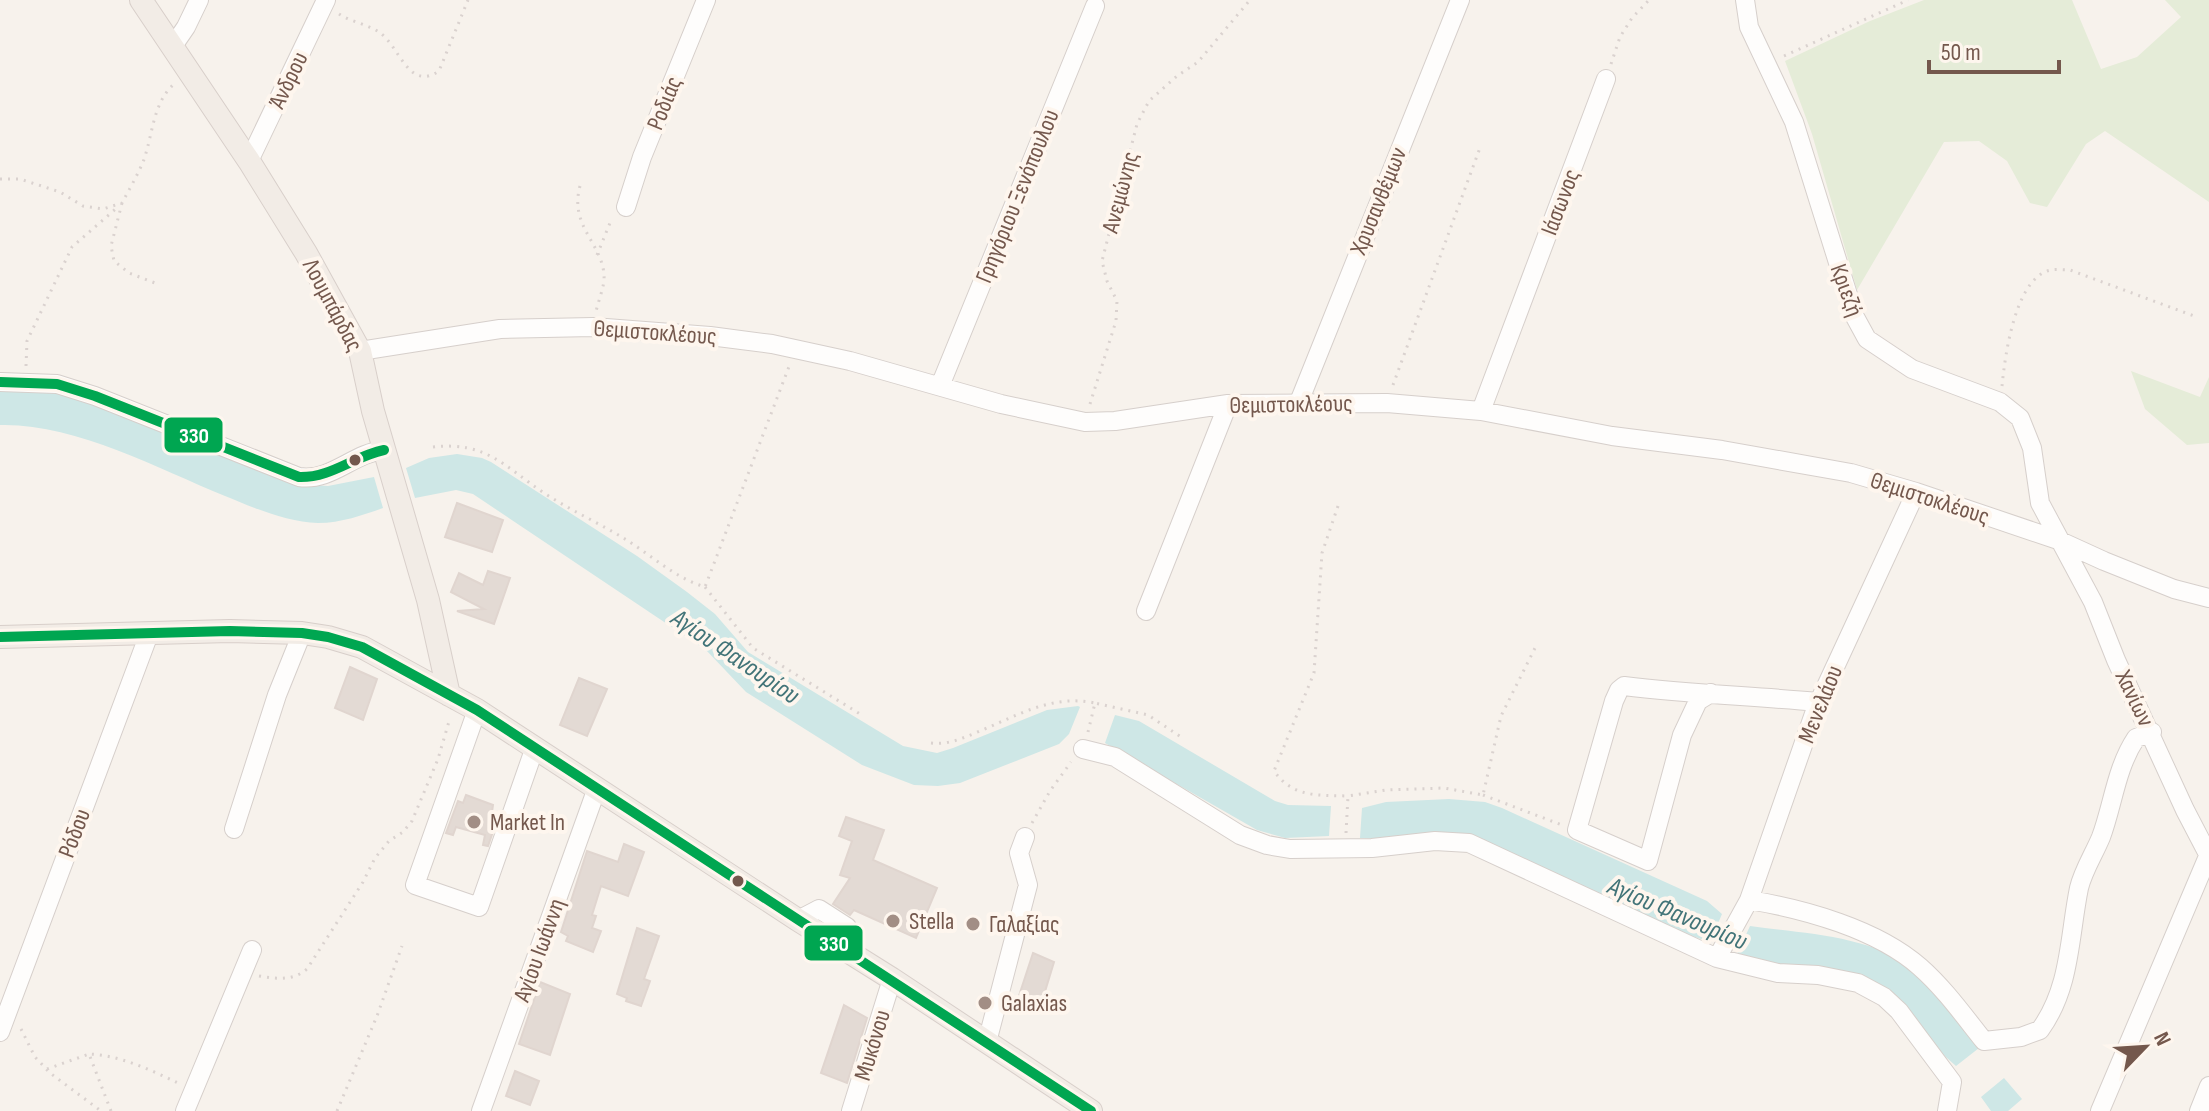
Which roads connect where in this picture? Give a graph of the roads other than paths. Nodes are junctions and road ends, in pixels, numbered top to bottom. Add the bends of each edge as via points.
1 (141, 0) edge
2 (199, 0) edge
3 (706, 0) edge
4 (1460, 0) edge
5 (1745, 0) edge
6 (325, 3) edge
7 (1095, 6) dead end
8 (173, 46) junction
9 (1606, 79) road end
10 (249, 161) junction
11 (626, 207) dead end
12 (360, 351) junction
13 (0, 382) edge
14 (940, 386) junction
15 (1299, 402) junction
16 (1228, 404) junction
17 (1481, 411) junction
18 (384, 450) junction
19 (1916, 492) junction
20 (2058, 540) junction
21 (2209, 598) edge
22 (1146, 611) dead end
23 (302, 633) junction
24 (149, 634) junction
25 (0, 637) edge
26 (1711, 693) junction
27 (462, 702) junction
28 (1818, 702) junction
29 (2152, 732) junction
30 (535, 747) junction
31 (1083, 749) road end
32 (597, 788) junction
33 (234, 829) dead end
34 (1025, 837) road end
35 (2209, 855) edge
36 (1749, 900) junction
37 (252, 950) dead end
38 (1719, 952) junction
39 (892, 979) junction
40 (0, 1032) edge
41 (987, 1042) junction
42 (2209, 1086) edge
43 (1087, 1110) edge
44 (185, 1111) edge
45 (481, 1111) edge
46 (851, 1111) edge
47 (1947, 1111) edge
48 (2100, 1111) edge
49 (2199, 1111) edge

1 - 8 main road, Λουμπάρδας
2 - 8 street
3 - 11 street, Ροδιάς
4 - 15 street, Χρυσανθέμων
5 - 20 street, Κριεζή via 1749,27 1794,122 1835,261 1867,339 1912,369 2000,402 2020,418 2032,448 2040,503
6 - 10 street, Άνδρου
7 - 14 street, Γρηγόριου Ξενόπουλου
8 - 10 main road, Λουμπάρδας
9 - 17 street, Ιάσωνος
10 - 12 main road, Λουμπάρδας
12 - 14 street, Θεμιστοκλέους via 500,329 593,327 796,349
12 - 18 main road, Λουμπάρδας
13 - 18 street via 57,384 95,396 299,477 327,475 359,456
14 - 16 street, Θεμιστοκλέους via 1085,422
15 - 16 street, Θεμιστοκλέους
15 - 17 street, Θεμιστοκλέους
16 - 22 street
17 - 19 street, Θεμιστοκλέους via 1851,473
18 - 27 main road, Λουμπάρδας
19 - 20 street, Θεμιστοκλέους
19 - 28 street, Μενελάου
20 - 21 street, Θεμιστοκλέους
20 - 29 street, Χανίων via 2093,602
23 - 24 main road
23 - 27 main road via 362,647
23 - 33 street
24 - 25 main road
24 - 40 street, Ρόδου
26 - 26 street via 1624,686 1619,690 1577,830 1648,861 1682,735 1698,701
26 - 28 street
27 - 30 main road
27 - 30 street via 415,885 479,907
28 - 36 street, Μενελάου
29 - 35 street, Χανίων
29 - 36 street via 2136,738 2120,771 2080,885 2069,967 2040,1030 1984,1041 1934,981 1899,951 1864,932 1782,905
30 - 32 main road
31 - 38 street via 1115,757 1240,835 1267,845 1290,849 1469,843
32 - 39 main road
32 - 45 street, Αγίου Ιωάννη
34 - 41 street via 1019,853 1028,885
35 - 48 street
36 - 38 street, Μενελάου
37 - 44 street
38 - 47 street via 1778,973 1847,979 1884,997 1952,1082
39 - 41 main road
39 - 46 street, Μυκόνου
41 - 43 main road
42 - 49 street

